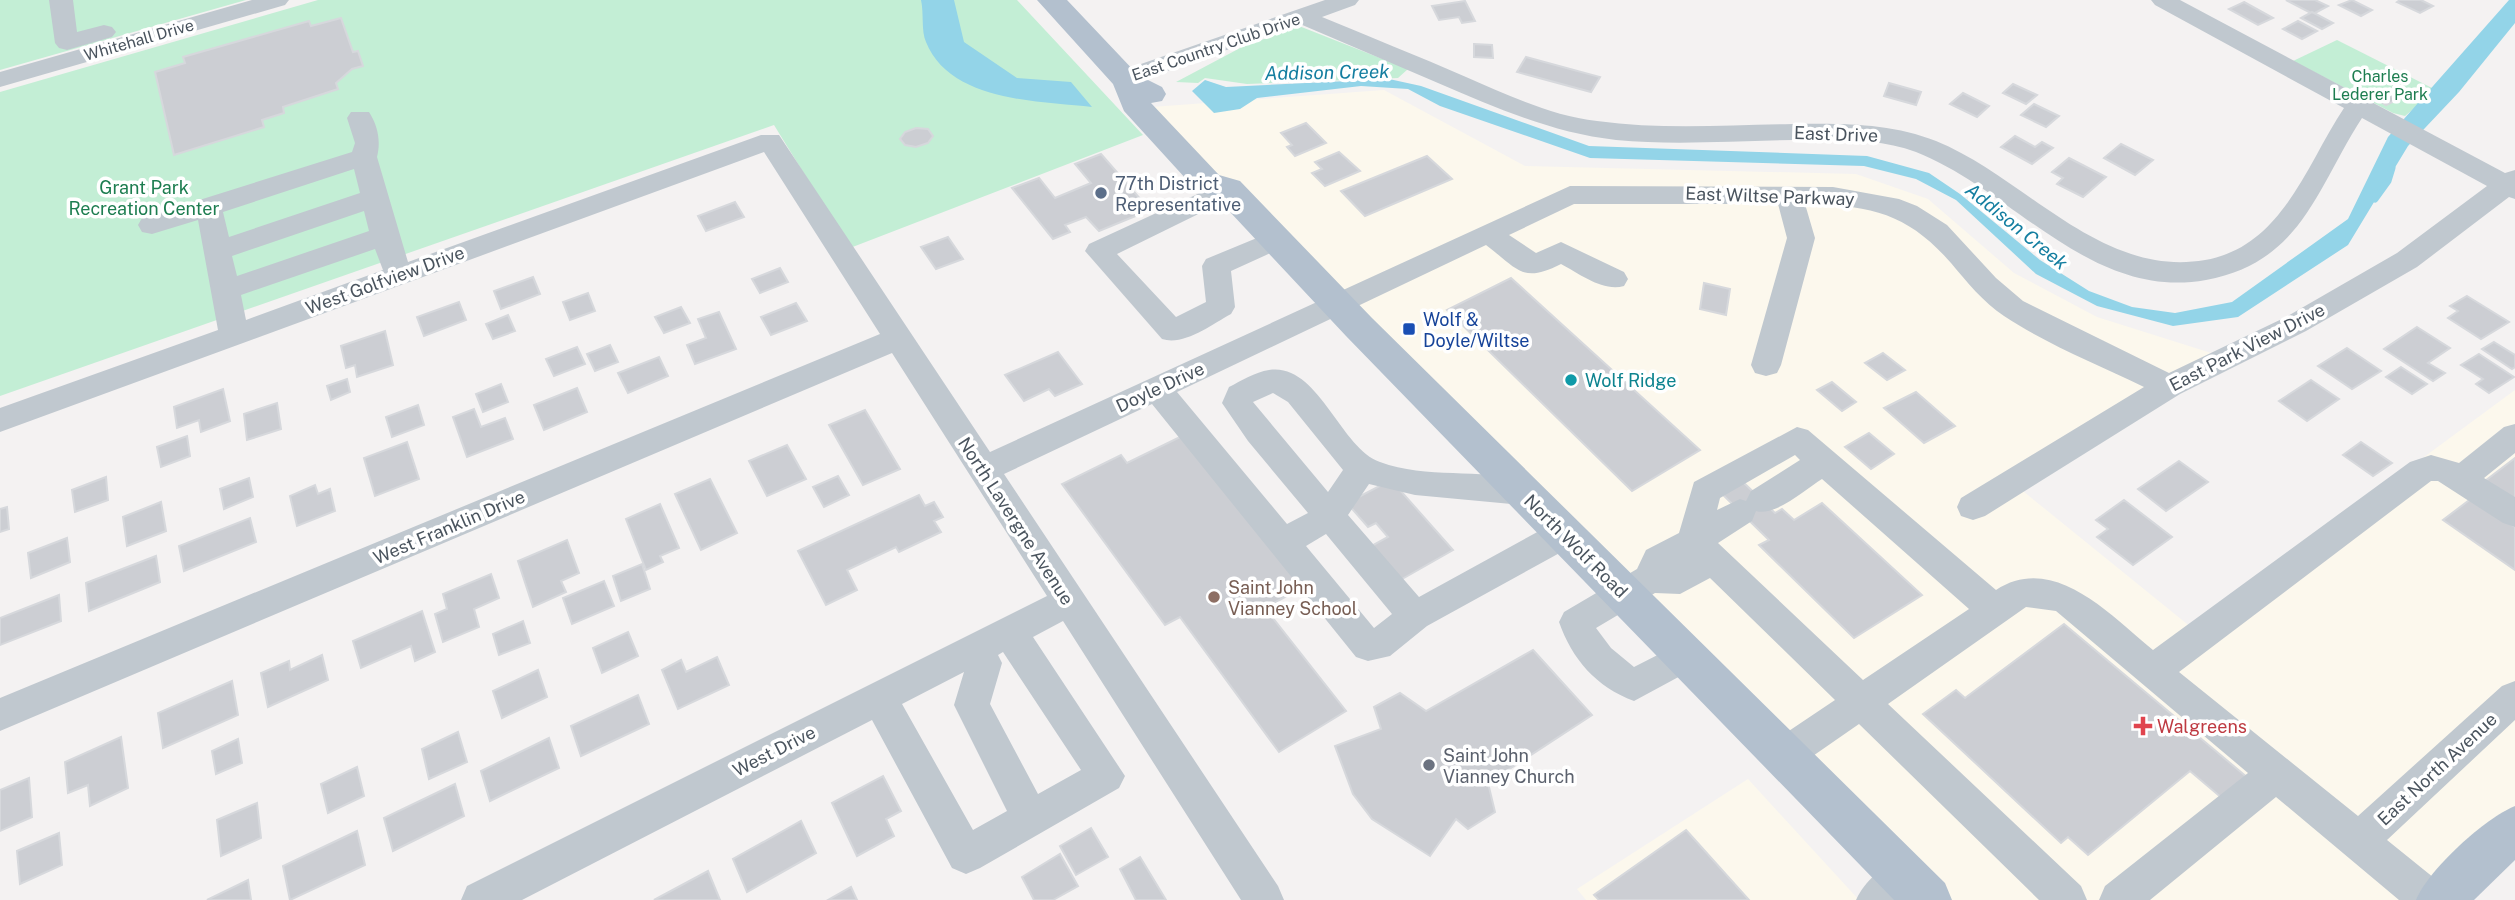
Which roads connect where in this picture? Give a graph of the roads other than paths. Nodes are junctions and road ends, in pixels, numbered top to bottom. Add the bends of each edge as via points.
1 (61, 0) edge
2 (213, 0) edge
3 (278, 0) edge
4 (1051, 0) edge
5 (1347, 0) edge
6 (2163, 0) edge
7 (1302, 17) junction
8 (0, 80) edge
9 (1126, 80) junction
10 (2358, 105) junction
11 (360, 118) dead end
12 (770, 141) joint
13 (364, 157) junction
14 (2512, 185) edge
15 (1228, 189) junction
16 (1790, 195) junction
17 (374, 198) junction
18 (209, 207) junction
19 (152, 225) dead end
20 (1489, 233) junction
21 (384, 236) junction
22 (1276, 240) junction
23 (217, 251) junction
24 (399, 275) junction
25 (1614, 279) dead end
26 (225, 289) junction
27 (1337, 305) junction
28 (234, 335) junction
29 (898, 339) junction
30 (1766, 365) dead end
31 (2169, 386) junction
32 (1157, 388) junction
33 (0, 420) edge
34 (2515, 436) edge
35 (1823, 461) junction
36 (1362, 468) junction
37 (984, 469) junction
38 (2462, 478) junction
39 (1522, 492) junction
40 (1973, 507) dead end
41 (2515, 514) edge
42 (1330, 516) junction
43 (1564, 534) junction
44 (1285, 541) junction
45 (1704, 550) junction
46 (1636, 586) junction
47 (1068, 602) junction
48 (1994, 609) junction
49 (1415, 616) junction
50 (1009, 631) junction
51 (975, 649) junction
52 (1685, 656) junction
53 (2153, 671) junction
54 (2515, 697) edge
55 (879, 698) junction
56 (1861, 702) junction
57 (0, 715) edge
58 (1784, 755) junction
59 (2277, 773) junction
60 (1031, 818) junction
61 (2515, 828) edge
62 (2359, 841) junction
63 (1903, 892) edge
64 (481, 900) edge
65 (1264, 900) edge
66 (2067, 900) edge
67 (2119, 900) edge
68 (2430, 900) edge
69 (2440, 900) edge

1 - 2 street via 67,43
3 - 8 street, Whitehall Drive
4 - 9 main road, North Wolf Road
5 - 7 street, East Country Club Drive
6 - 10 street
7 - 9 street, East Country Club Drive
7 - 10 street, East Drive via 1534,114 1592,129 1856,132 1913,142 1966,167 2091,248 2161,271 2203,271 2226,265 2267,243 2305,202
9 - 15 main road, North Wolf Road via 1135,104 1208,183
10 - 14 street
11 - 13 street via 368,143
12 - 24 street, West Golfview Drive
12 - 29 street, North Lavergne Avenue
13 - 17 street
13 - 18 street
14 - 31 street, East Park View Drive via 2397,266 2297,324
15 - 22 main road, North Wolf Road
15 - 22 street via 1100,251 1172,332 1221,307 1216,266
16 - 20 street, East Wiltse Parkway via 1570,195
16 - 30 street via 1801,238
16 - 31 street, East Wiltse Parkway via 1858,198 1906,212 1945,239 1977,276 2013,307
17 - 21 street
17 - 23 street
18 - 19 street
18 - 23 street
20 - 25 street via 1534,267 1560,252
20 - 27 street, East Wiltse Parkway
21 - 24 street
21 - 26 street
22 - 27 main road, North Wolf Road
23 - 26 street
24 - 28 street, West Golfview Drive
26 - 28 street
27 - 32 street, Doyle Drive
27 - 39 main road, North Wolf Road
28 - 33 street, West Golfview Drive
29 - 37 street, North Lavergne Avenue
29 - 57 street, West Franklin Drive
31 - 40 street, East Park View Drive
32 - 37 street, Doyle Drive
32 - 44 street
34 - 38 street
35 - 45 street via 1751,506
35 - 45 street via 1797,439 1705,491
35 - 48 street
36 - 39 street via 1473,489
36 - 42 street
36 - 42 street via 1299,394 1270,381 1240,395 1237,403 1258,433
37 - 47 street, North Lavergne Avenue
38 - 41 street
38 - 53 street via 2444,469 2421,471
39 - 43 main road, North Wolf Road
42 - 44 street
42 - 49 street
43 - 46 main road, North Wolf Road
43 - 49 street
44 - 49 street via 1368,646 1378,645
45 - 46 street via 1681,580
45 - 56 street
46 - 52 main road, North Wolf Road
46 - 52 street via 1576,622 1580,638 1617,677 1634,685
47 - 50 street, West Drive
47 - 65 street, North Lavergne Avenue
48 - 53 street via 2021,592 2064,598
48 - 56 street
50 - 51 street, West Drive
50 - 60 street via 1106,776
51 - 55 street, West Drive
51 - 60 street via 984,663 972,705
52 - 58 main road, North Wolf Road
53 - 59 street
54 - 62 street, East North Avenue
55 - 60 street via 966,855
55 - 64 street, West Drive
56 - 58 street
56 - 66 street
58 - 63 main road, North Wolf Road
59 - 62 street
59 - 67 street
61 - 69 main road
62 - 68 street

